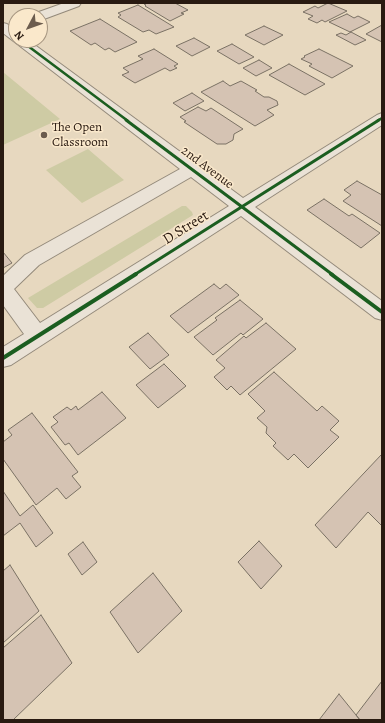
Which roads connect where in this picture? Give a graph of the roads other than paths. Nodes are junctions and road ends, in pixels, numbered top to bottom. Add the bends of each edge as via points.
1 (75, 3) edge
2 (48, 13) edge
3 (31, 48) edge
4 (382, 118) edge
5 (192, 169) junction
6 (242, 207) junction
7 (3, 288) edge
8 (382, 312) edge
9 (38, 336) junction
10 (3, 358) edge

1 - 2 street
3 - 5 street, 2nd Avenue
4 - 6 street, D Street
5 - 6 street, 2nd Avenue
5 - 7 street via 32,260
6 - 8 street, 2nd Avenue
6 - 9 street, D Street
7 - 9 street
9 - 10 street, D Street

